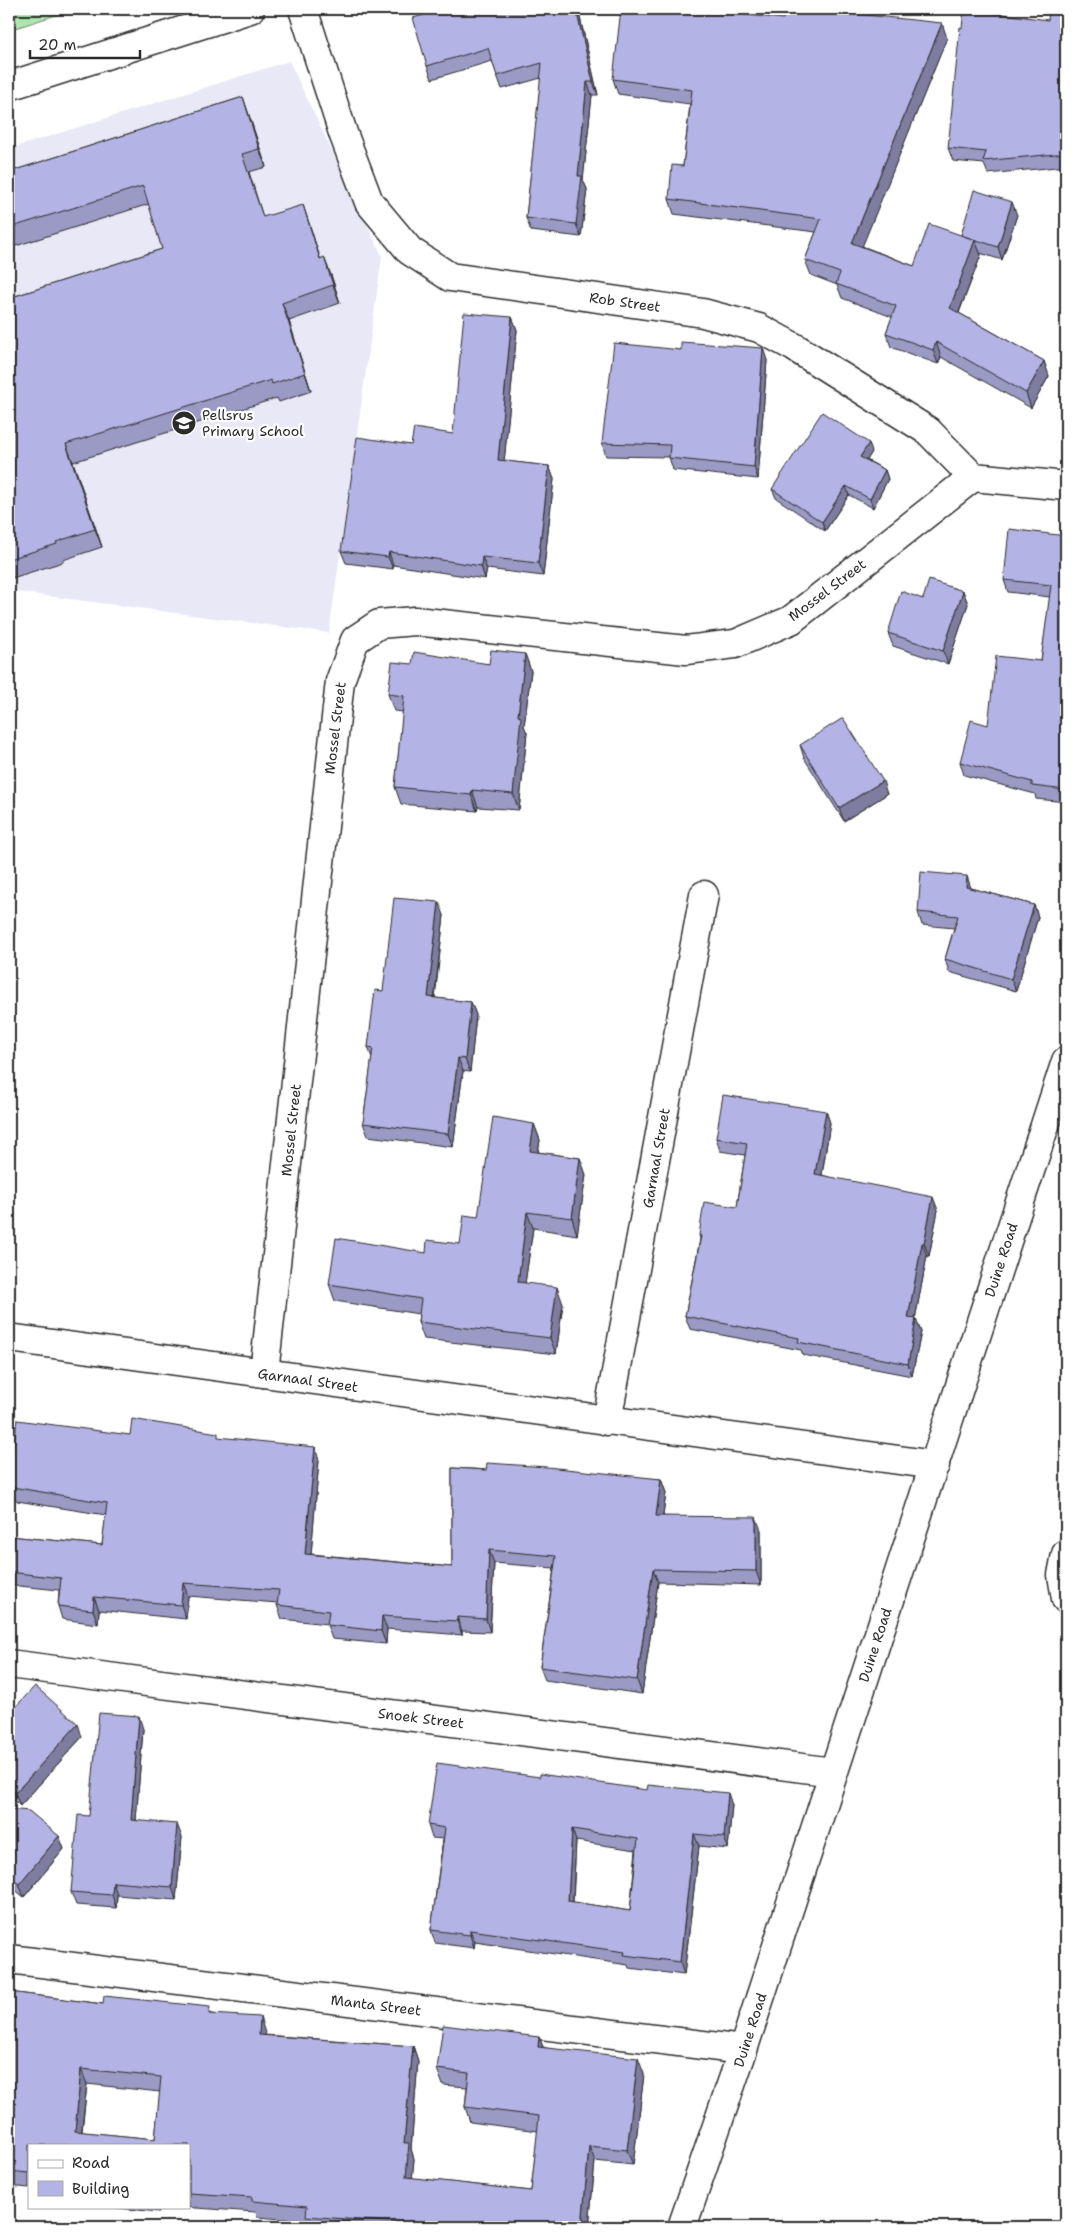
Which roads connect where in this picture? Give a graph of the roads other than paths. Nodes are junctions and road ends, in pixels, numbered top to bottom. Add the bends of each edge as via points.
1 (250, 9) edge
2 (304, 9) edge
3 (9, 86) edge
4 (973, 477) junction
5 (1066, 486) edge
6 (704, 895) dead end
7 (1066, 1062) edge
8 (9, 1338) edge
9 (264, 1373) junction
10 (608, 1421) junction
11 (935, 1464) junction
12 (1066, 1554) edge
13 (1066, 1599) edge
14 (9, 1664) edge
15 (833, 1772) junction
16 (9, 1959) edge
17 (743, 2050) junction
18 (682, 2227) edge

1 - 3 street
2 - 4 street, Rob Street via 343,133 369,202 410,251 450,277 703,313 759,328 928,431
4 - 5 street
4 - 9 street, Mossel Street via 791,620 735,644 686,650 415,621 379,624 355,640 340,681
6 - 10 street, Garnaal Street
7 - 11 street, Duine Road
8 - 9 street, Garnaal Street
9 - 10 street, Garnaal Street
10 - 11 street, Garnaal Street
11 - 15 street, Duine Road
12 - 13 street via 1062,1575
14 - 15 street, Snoek Street
15 - 17 street, Duine Road
16 - 17 street, Manta Street
17 - 18 street, Duine Road

